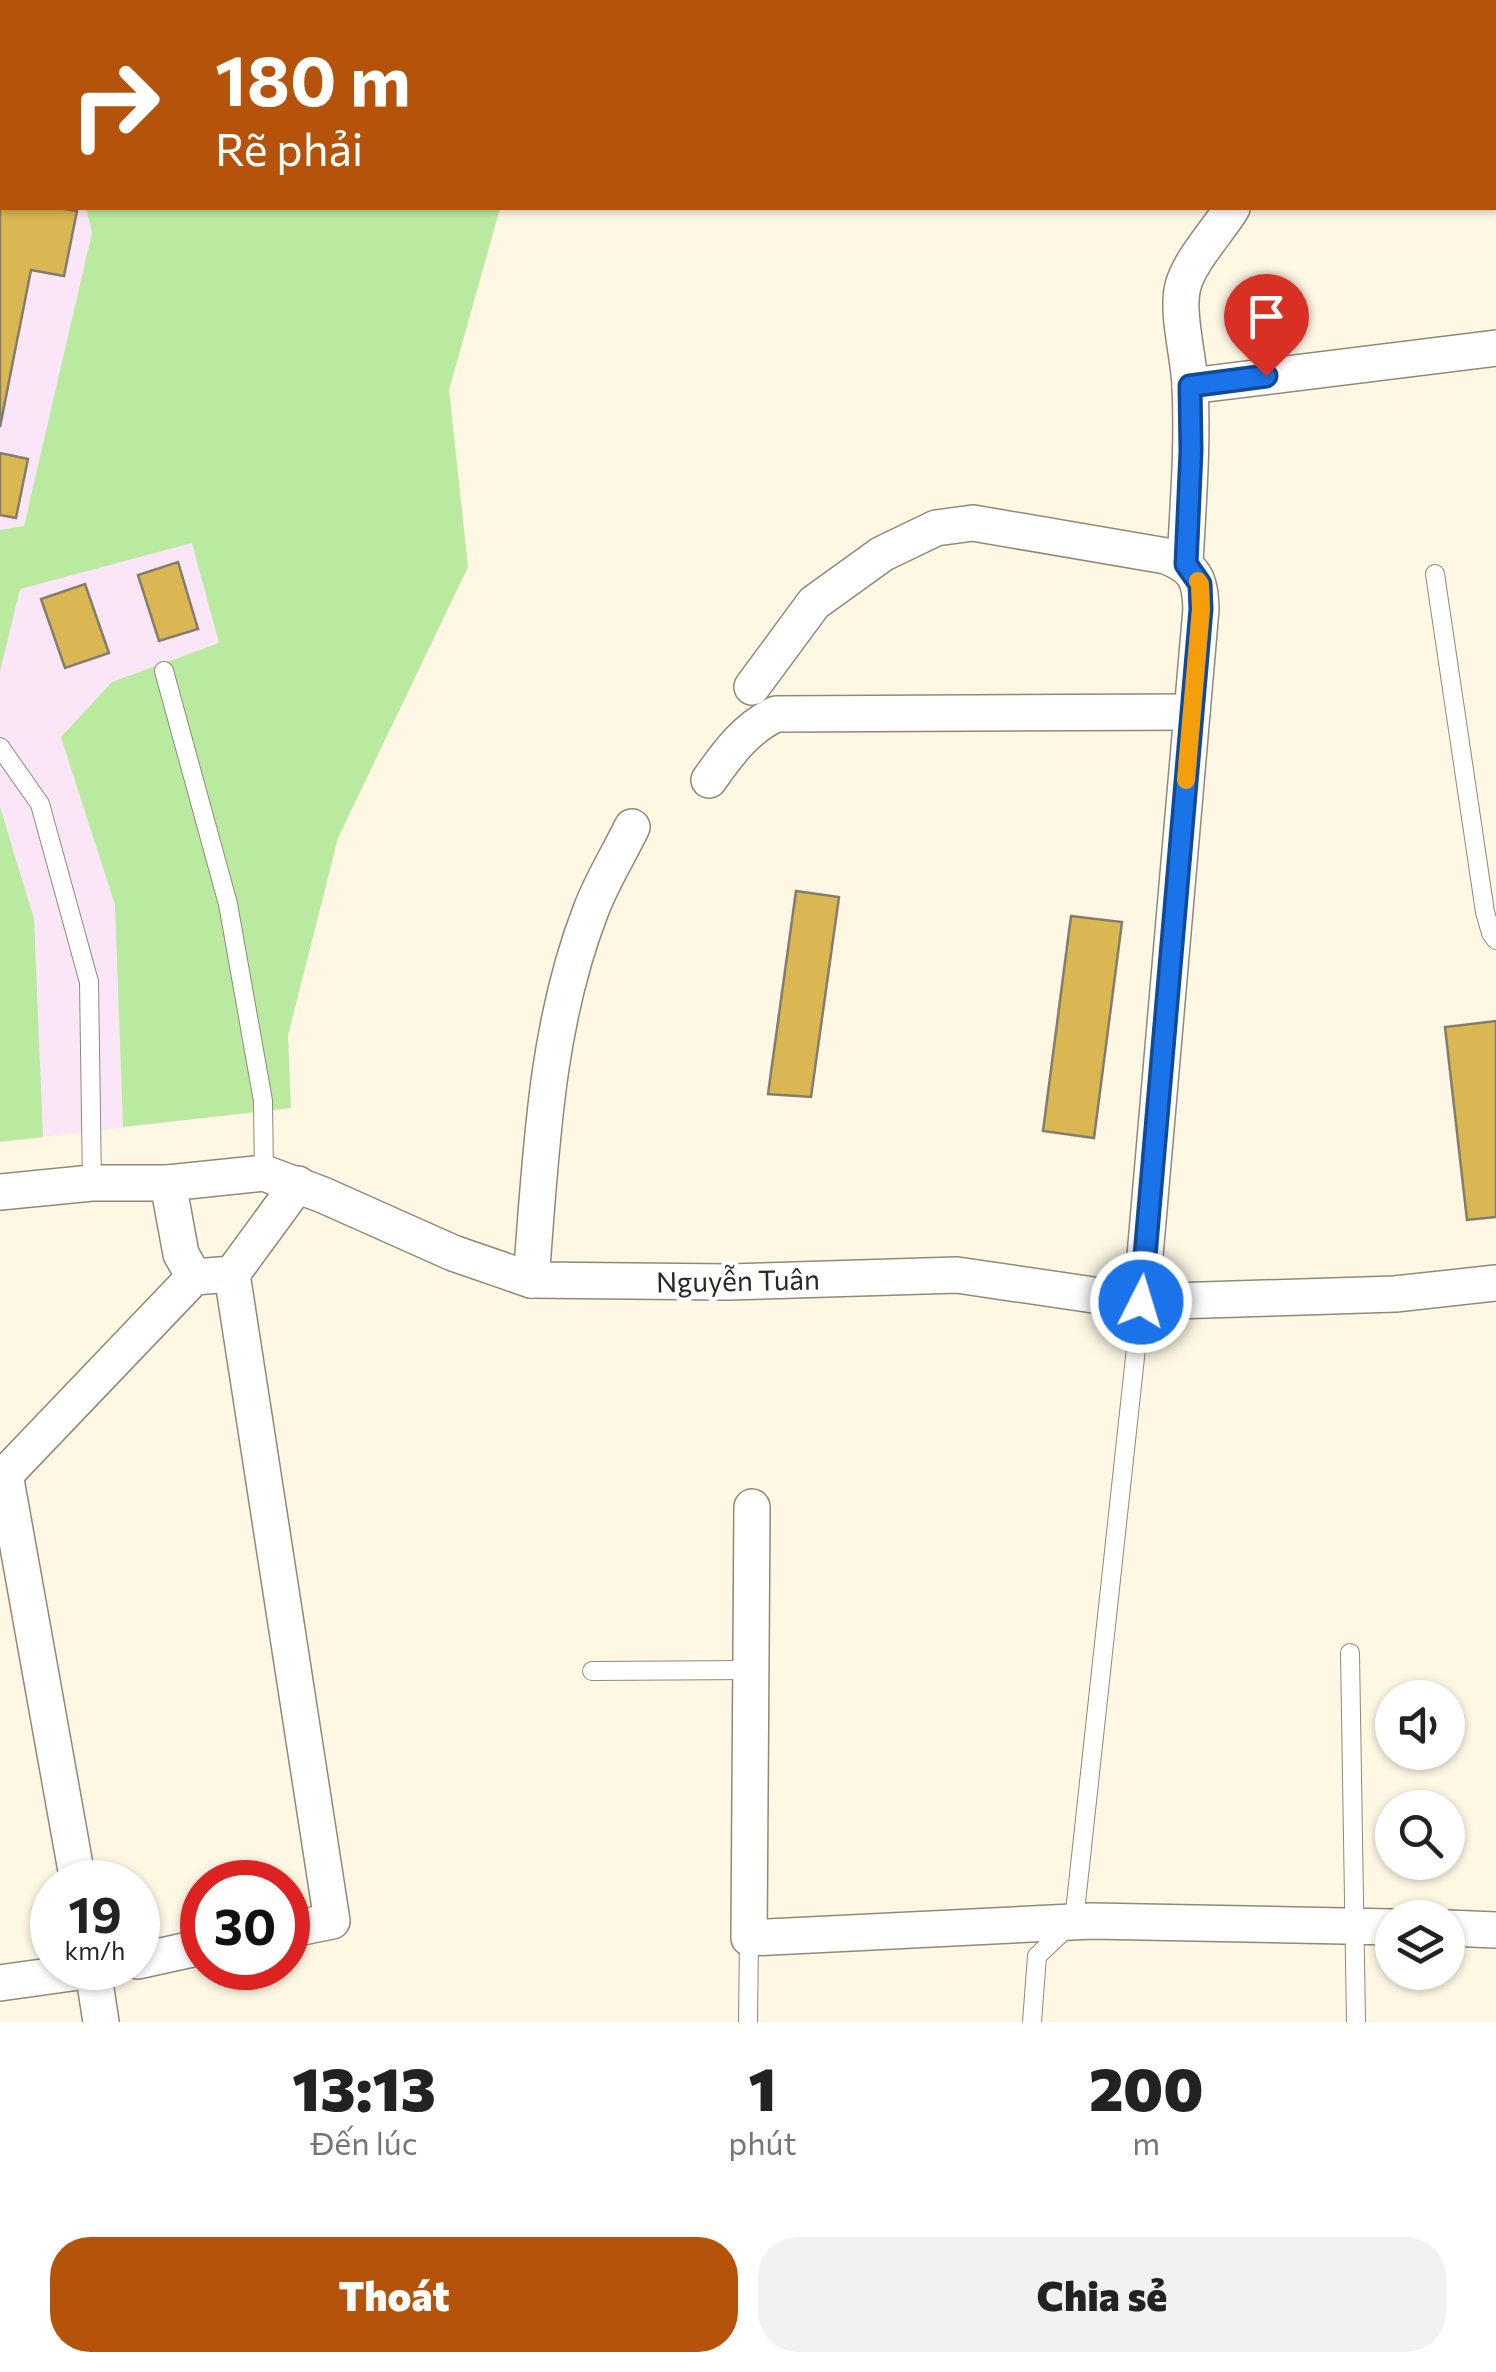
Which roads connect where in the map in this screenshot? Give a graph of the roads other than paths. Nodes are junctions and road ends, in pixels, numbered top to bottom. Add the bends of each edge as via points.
1 (1231, 210) edge
2 (1496, 348) edge
3 (1190, 386) junction
4 (1186, 564) junction
5 (1435, 574) dead end
6 (164, 671) dead end
7 (752, 687) dead end
8 (1192, 712) junction
9 (0, 747) edge
10 (709, 780) dead end
11 (632, 827) dead end
12 (1496, 940) edge
13 (264, 1173) junction
14 (92, 1182) junction
15 (168, 1183) junction
16 (298, 1184) junction
17 (0, 1192) edge
18 (232, 1274) junction
19 (194, 1277) junction
20 (530, 1280) junction
21 (1496, 1283) edge
22 (1141, 1302) junction
23 (7, 1467) edge
24 (752, 1507) dead end
25 (1350, 1653) dead end
26 (751, 1670) junction
27 (592, 1671) dead end
28 (74, 1860) edge
29 (1074, 1921) junction
30 (310, 1926) edge
31 (1354, 1926) junction
32 (1375, 1927) edge
33 (1465, 1929) edge
34 (1496, 1930) edge
35 (749, 1938) junction
36 (30, 1978) edge
37 (0, 1982) edge
38 (99, 1990) edge
39 (101, 2022) edge
40 (748, 2022) edge
41 (1032, 2022) edge
42 (1356, 2022) edge

1 - 3 street via 1183,285
2 - 3 street
3 - 4 street
4 - 7 street via 973,523 936,528 882,554 814,603
4 - 8 street via 1200,584
5 - 12 lane via 1485,912
6 - 13 lane via 228,904 264,1101
8 - 10 street via 776,714 758,723
8 - 22 street
9 - 14 lane via 40,804 89,982
11 - 20 street via 591,908 564,997 545,1104
13 - 15 street, Nguyễn Tuân
13 - 16 street, Nguyễn Tuân
14 - 15 street, Nguyễn Tuân
14 - 17 street, Nguyễn Tuân
15 - 19 street via 181,1254
16 - 18 street
16 - 20 street, Nguyễn Tuân
18 - 19 street
18 - 30 street via 332,1921
19 - 23 street
20 - 22 street, Nguyễn Tuân via 956,1275
21 - 22 street, Nguyễn Tuân via 1396,1294
22 - 29 lane
23 - 28 street
24 - 26 street
25 - 31 lane
26 - 27 lane
26 - 35 street
29 - 31 street
29 - 35 street
29 - 41 lane via 1037,1956
31 - 32 street
31 - 42 lane
33 - 34 street
35 - 40 lane
36 - 37 street
38 - 39 street

